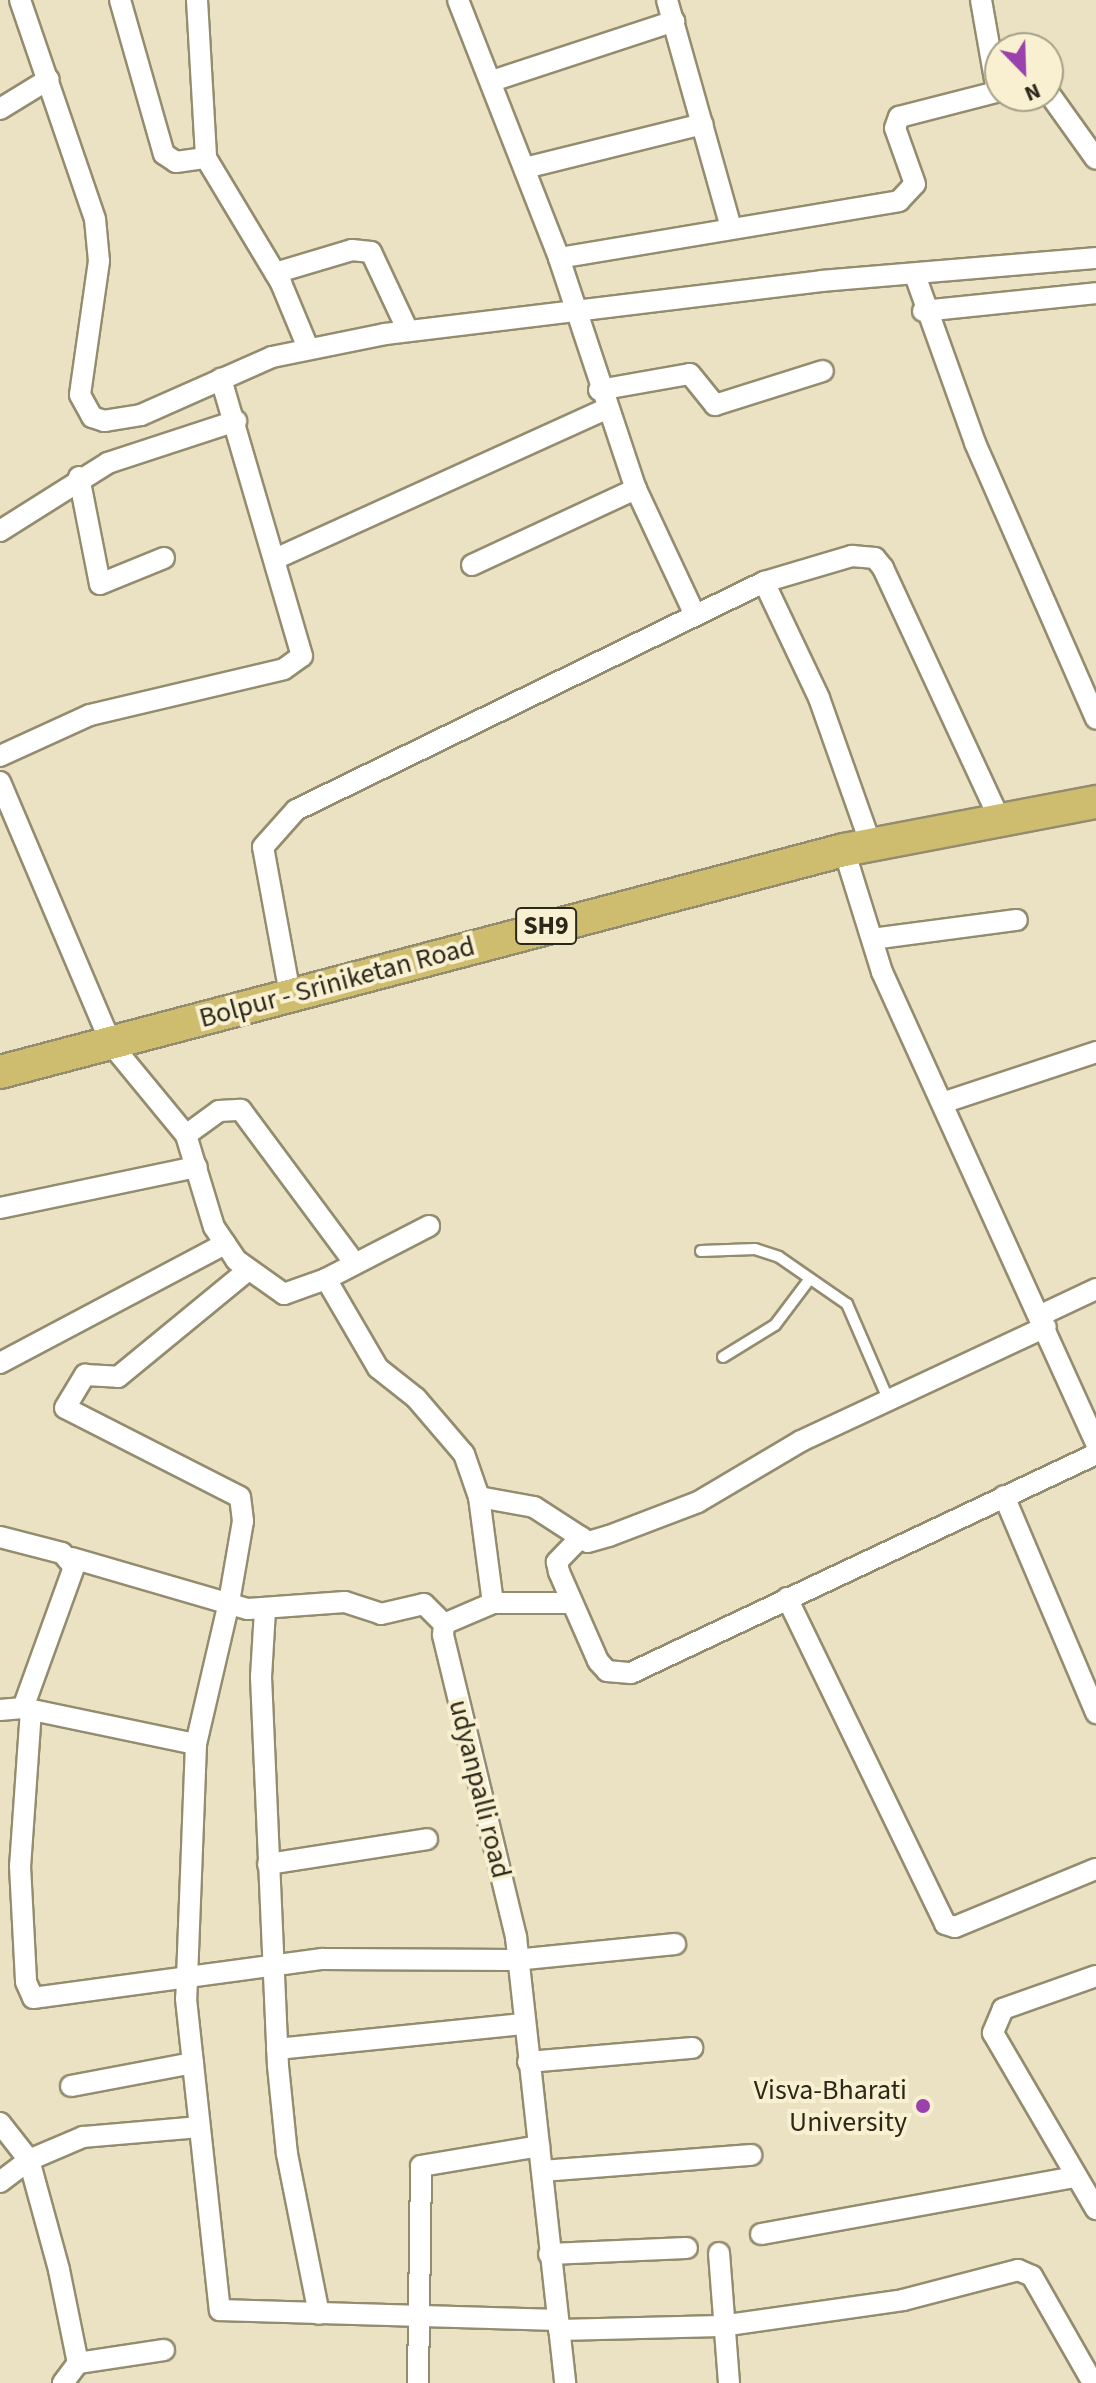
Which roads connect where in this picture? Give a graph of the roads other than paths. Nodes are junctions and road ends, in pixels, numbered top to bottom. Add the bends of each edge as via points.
1 (20, 0) edge
2 (120, 0) edge
3 (197, 0) edge
4 (458, 0) edge
5 (667, 0) edge
6 (981, 0) edge
7 (674, 21) junction
8 (987, 32) edge
9 (49, 79) junction
10 (492, 81) junction
11 (984, 95) edge
12 (0, 109) edge
13 (1062, 112) edge
14 (703, 124) junction
15 (206, 158) junction
16 (1096, 159) edge
17 (525, 168) junction
18 (731, 228) junction
19 (559, 258) junction
20 (1096, 258) edge
21 (275, 273) junction
22 (919, 293) junction
23 (1096, 293) edge
24 (575, 314) junction
25 (408, 331) junction
26 (308, 348) junction
27 (823, 371) dead end
28 (221, 379) junction
29 (603, 400) junction
30 (141, 415) junction
31 (236, 421) junction
32 (153, 447) junction
33 (79, 477) junction
34 (636, 489) junction
35 (0, 531) edge
36 (164, 558) dead end
37 (275, 559) junction
38 (472, 565) dead end
39 (764, 582) junction
40 (695, 615) junction
41 (1096, 719) edge
42 (0, 756) edge
43 (0, 782) edge
44 (1096, 802) edge
45 (6, 813) edge
46 (999, 818) junction
47 (858, 847) junction
48 (1017, 920) dead end
49 (872, 939) junction
50 (290, 994) junction
51 (111, 1044) junction
52 (1096, 1052) edge
53 (0, 1072) edge
54 (942, 1103) junction
55 (186, 1135) junction
56 (197, 1167) junction
57 (0, 1208) edge
58 (429, 1226) dead end
59 (225, 1244) junction
60 (701, 1251) dead end
61 (354, 1262) junction
62 (247, 1271) junction
63 (326, 1279) junction
64 (809, 1280) junction
65 (1096, 1289) edge
66 (1044, 1321) junction
67 (723, 1357) dead end
68 (0, 1363) edge
69 (1087, 1399) edge
70 (889, 1401) junction
71 (1096, 1443) edge
72 (1096, 1454) edge
73 (1004, 1496) junction
74 (479, 1497) junction
75 (0, 1537) edge
76 (581, 1537) junction
77 (72, 1558) junction
78 (787, 1598) junction
79 (229, 1602) junction
80 (493, 1603) junction
81 (572, 1603) junction
82 (265, 1610) junction
83 (444, 1624) junction
84 (27, 1709) junction
85 (0, 1710) edge
86 (1096, 1713) edge
87 (196, 1744) junction
88 (427, 1839) dead end
89 (268, 1864) junction
90 (1096, 1869) edge
91 (675, 1944) dead end
92 (515, 1960) junction
93 (272, 1967) junction
94 (188, 1974) junction
95 (1096, 1976) edge
96 (523, 2024) junction
97 (692, 2048) dead end
98 (277, 2049) junction
99 (528, 2062) junction
100 (193, 2063) junction
101 (71, 2086) dead end
102 (0, 2123) edge
103 (199, 2127) junction
104 (539, 2146) junction
105 (751, 2155) dead end
106 (29, 2160) junction
107 (542, 2171) junction
108 (1076, 2177) junction
109 (0, 2182) edge
110 (1096, 2209) edge
111 (761, 2234) dead end
112 (687, 2248) dead end
113 (719, 2253) dead end
114 (549, 2254) junction
115 (319, 2314) junction
116 (421, 2318) junction
117 (558, 2325) junction
118 (721, 2326) junction
119 (164, 2350) dead end
120 (78, 2363) junction
121 (63, 2383) edge
122 (418, 2383) edge
123 (565, 2383) edge
124 (729, 2383) edge
125 (1093, 2383) edge

1 - 9 street
2 - 15 street via 164,154 176,162
3 - 15 street
4 - 10 street
5 - 7 street
6 - 8 street
7 - 10 street
7 - 14 street
9 - 12 street
9 - 30 street via 98,241 80,395 92,417 104,421
10 - 17 street
11 - 18 street via 899,117 895,128 915,184 899,201
13 - 16 street
14 - 17 street
14 - 18 street
15 - 21 street
17 - 19 street
18 - 19 street
19 - 24 street
20 - 22 street
21 - 25 street via 362,248 377,258
21 - 26 street
22 - 23 street
22 - 24 street
22 - 41 street
24 - 25 street
24 - 29 street
25 - 26 street
26 - 28 street
27 - 29 street via 715,405 690,374
28 - 30 street
28 - 31 street
29 - 34 street
29 - 37 street
30 - 32 street
31 - 32 street
31 - 37 street
32 - 33 street
33 - 35 street
33 - 36 street via 100,584
34 - 38 street
34 - 40 street
37 - 42 street via 303,647 294,665 90,715
39 - 40 street
39 - 46 street via 852,556 875,558
39 - 47 street via 819,698
40 - 50 street via 438,736 277,825 263,847 263,866
43 - 45 street
44 - 46 main road, Bolpur - Sriniketan Road / SH9
45 - 51 street
46 - 47 main road, Bolpur - Sriniketan Road / SH9
47 - 49 street
47 - 50 main road, Bolpur - Sriniketan Road / SH9
48 - 49 street
49 - 54 street
50 - 51 main road, Bolpur - Sriniketan Road / SH9
51 - 53 main road, Bolpur - Sriniketan Road / SH9
51 - 55 street
52 - 54 street
54 - 66 street
55 - 56 street
55 - 61 street via 219,1111 241,1110
56 - 57 street
56 - 59 street
58 - 61 street
59 - 62 street
59 - 68 street
60 - 64 lane via 755,1249
61 - 63 street
62 - 63 street via 284,1294
62 - 79 street via 118,1377 85,1375 65,1408 240,1497 243,1521
63 - 74 street via 378,1368 458,1445
64 - 67 lane via 775,1325
64 - 70 lane via 857,1319
65 - 66 street
66 - 69 street
66 - 70 street
69 - 71 street
70 - 76 street via 801,1441 698,1502 609,1536
72 - 73 street
73 - 78 street
73 - 86 street
74 - 76 street via 534,1507
74 - 80 street
75 - 77 street
76 - 81 street via 557,1562
77 - 79 street
77 - 84 street
78 - 81 street via 619,1674 598,1661
78 - 90 street via 945,1924 955,1927
79 - 82 street
79 - 87 street
80 - 81 street
80 - 83 street
82 - 83 street via 345,1602 381,1614 424,1604
82 - 89 street
83 - 92 street, udyanpalli road
84 - 85 street
84 - 87 street
84 - 94 street via 20,1866 30,1995
87 - 94 street
88 - 89 street
89 - 93 street
91 - 92 street
92 - 93 street via 322,1959
92 - 96 street, udyanpalli road
93 - 94 street
93 - 98 street
94 - 100 street
95 - 108 street via 1003,2009 993,2020 993,2033
96 - 98 street
96 - 99 street, udyanpalli road
97 - 99 street
98 - 115 street via 287,2154
99 - 104 street, udyanpalli road
100 - 101 street
100 - 103 street
102 - 106 street
103 - 106 street via 83,2137
103 - 115 street via 220,2310
104 - 107 street, udyanpalli road
104 - 116 street via 421,2166
105 - 107 street
106 - 109 street
106 - 120 street
107 - 114 street, udyanpalli road
108 - 110 street
108 - 111 street
112 - 114 street
113 - 118 street
114 - 117 street, udyanpalli road
115 - 116 street
116 - 117 street
116 - 122 street
117 - 118 street
117 - 123 street, udyanpalli road
118 - 124 street
118 - 125 street via 903,2300 1018,2270 1032,2276
119 - 120 street
120 - 121 street

